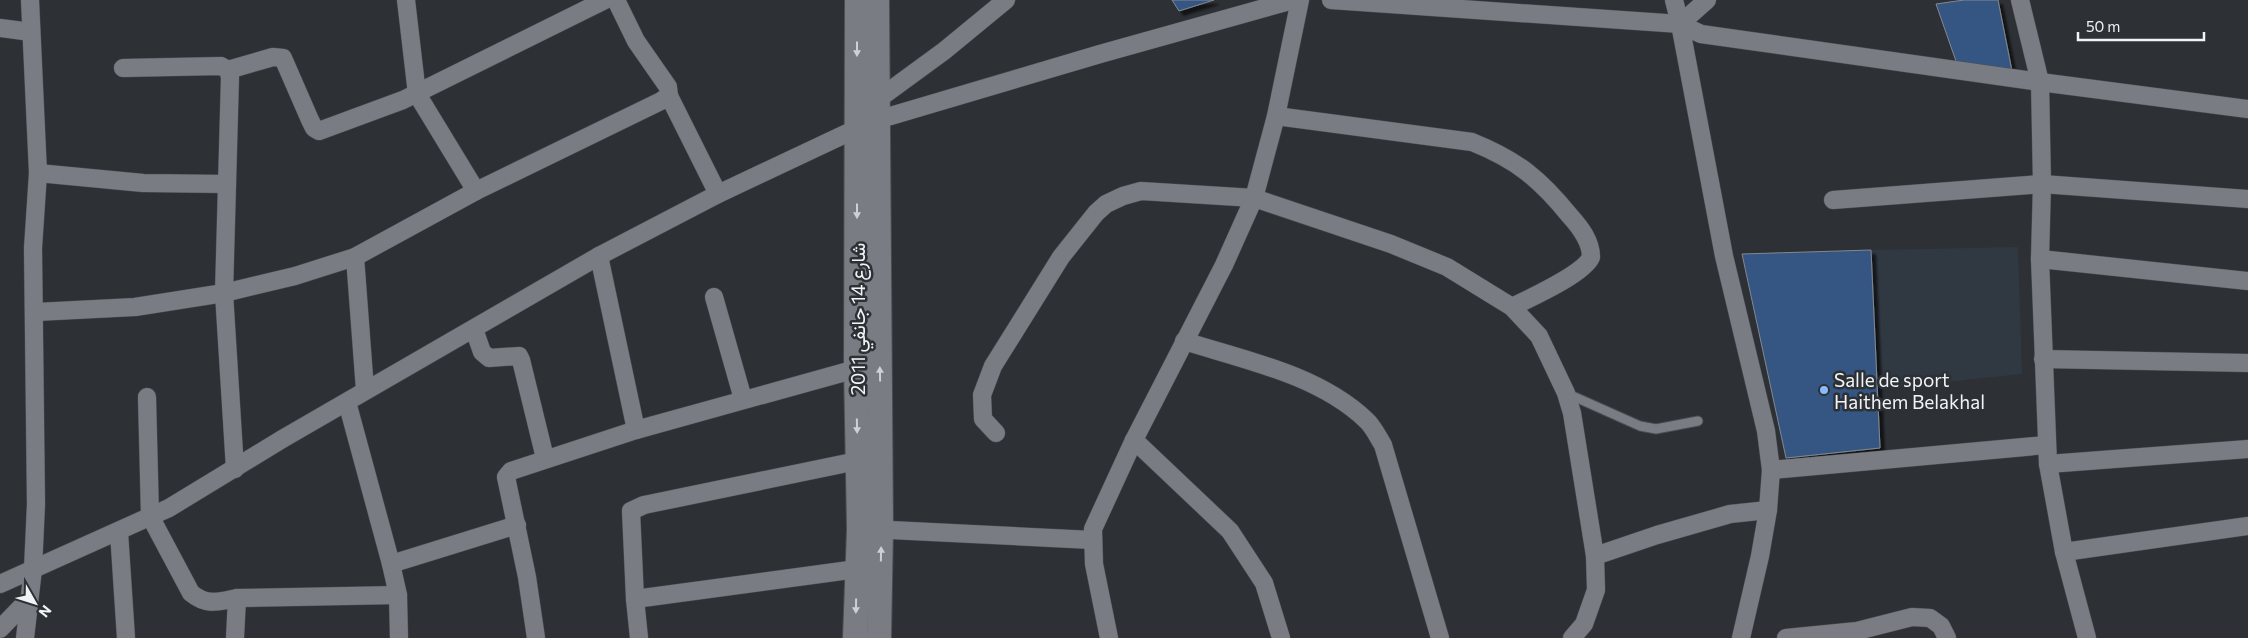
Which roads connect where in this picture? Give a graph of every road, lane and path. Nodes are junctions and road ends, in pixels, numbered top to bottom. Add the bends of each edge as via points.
1 (30, 0) edge
2 (406, 0) edge
3 (605, 0) edge
4 (616, 0) edge
5 (857, 0) edge
6 (877, 0) edge
7 (1006, 0) edge
8 (1293, 0) edge
9 (1300, 0) edge
10 (1331, 0) edge
11 (1674, 0) edge
12 (1707, 0) edge
13 (2020, 0) edge
14 (1488, 5) edge
15 (1680, 24) junction
16 (0, 28) edge
17 (31, 32) junction
18 (123, 68) dead end
19 (228, 70) junction
20 (2040, 82) junction
21 (417, 94) junction
22 (669, 96) junction
23 (2248, 108) edge
24 (871, 116) junction
25 (1276, 116) junction
26 (38, 173) junction
27 (227, 184) junction
28 (2042, 184) junction
29 (476, 191) junction
30 (718, 194) junction
31 (1254, 198) junction
32 (2248, 199) edge
33 (1833, 200) dead end
34 (599, 256) junction
35 (355, 257) junction
36 (2040, 259) junction
37 (2248, 281) edge
38 (224, 293) junction
39 (714, 297) dead end
40 (1512, 307) junction
41 (36, 312) junction
42 (474, 329) junction
43 (1184, 341) junction
44 (2043, 359) junction
45 (2248, 363) edge
46 (856, 369) junction
47 (365, 390) junction
48 (1566, 393) junction
49 (147, 397) dead end
50 (743, 399) junction
51 (347, 402) junction
52 (1698, 421) dead end
53 (636, 430) junction
54 (996, 433) dead end
55 (1134, 440) junction
56 (2046, 445) junction
57 (2248, 449) edge
58 (546, 458) junction
59 (857, 461) junction
60 (2048, 464) junction
61 (235, 470) junction
62 (1771, 470) junction
63 (1768, 510) junction
64 (150, 516) junction
65 (517, 525) junction
66 (2248, 526) edge
67 (870, 529) junction
68 (119, 532) junction
69 (1092, 540) junction
70 (2064, 552) junction
71 (1594, 556) junction
72 (391, 564) junction
73 (33, 569) junction
74 (857, 569) junction
75 (0, 584) edge
76 (398, 596) junction
77 (237, 598) junction
78 (635, 599) junction
79 (28, 600) junction
80 (0, 629) edge
81 (1858, 635) edge
82 (25, 638) edge
83 (126, 638) edge
84 (235, 638) edge
85 (399, 638) edge
86 (536, 638) edge
87 (639, 638) edge
88 (855, 638) edge
89 (879, 638) edge
90 (1109, 638) edge
91 (1281, 638) edge
92 (1440, 638) edge
93 (1572, 638) edge
94 (1741, 638) edge
95 (1786, 638) edge
96 (1947, 638) edge
97 (2087, 638) edge

1 - 17 street
2 - 21 street
3 - 21 street
4 - 22 street via 636,41 668,88
5 -> 24 main road, شارع 14 جانفي 2011
6 - 24 main road, شارع 14 جانفي 2011
7 - 24 street
8 - 24 street
9 - 25 street
10 - 14 street
11 - 15 street
12 - 15 street
13 - 20 street
14 - 15 street
15 - 20 street via 1701,34
15 - 62 street via 1724,256 1766,431
16 - 17 street
17 - 26 street
18 - 19 street via 221,66
19 - 21 street via 273,57 283,58 310,120 319,131
19 - 27 street
20 - 23 street
20 - 28 street
21 - 29 street
22 - 29 street
22 - 30 street
24 - 30 street
24 -> 46 main road, شارع 14 جانفي 2011
67 -> 24 main road, شارع 14 جانفي 2011
25 - 31 street
25 - 40 street via 1472,142 1496,152 1535,178 1582,230 1591,257 1585,266 1564,280
26 - 27 street via 143,183
26 - 41 street via 34,248
27 - 38 street
28 - 32 street
28 - 33 street
28 - 36 street
29 - 35 street
30 - 34 street
31 - 40 street via 1391,244 1439,264
31 - 43 street via 1224,265
31 - 54 street via 1141,191 1106,204 1096,213 1061,257 985,382 982,419
34 - 42 street
34 - 53 street
35 - 38 street
35 - 47 street
36 - 37 street
36 - 44 street
38 - 41 street via 135,306
38 - 61 street
39 - 50 street
40 - 48 street via 1538,336
41 - 73 street
42 - 47 street
42 - 58 street via 482,352 489,358 514,355 521,360
43 - 55 street
43 - 92 street via 1321,387 1367,421 1383,445
44 - 45 street
44 - 56 street
46 - 50 street
46 -> 59 main road, شارع 14 جانفي 2011
47 - 51 street
48 - 52 lane via 1640,426 1656,428
48 - 71 street via 1583,477
49 - 64 street
50 - 53 street
51 - 61 street
51 - 72 street
53 - 58 street
55 - 69 street via 1095,524
55 - 91 street via 1230,531 1264,583
56 - 60 street
56 - 62 street
57 - 60 street
58 - 65 street via 511,471 506,477
59 - 67 main road, شارع 14 جانفي 2011
59 - 78 street via 644,505 631,511
60 - 70 street
61 - 64 street
62 - 63 street
63 - 71 street via 1730,514
63 - 94 street
64 - 68 street
64 - 77 street via 192,593 208,602
65 - 72 street
65 - 86 street
66 - 70 street
67 - 69 street
67 - 74 main road, شارع 14 جانفي 2011
89 -> 67 main road, شارع 14 جانفي 2011
68 - 73 street
68 - 83 street
69 - 90 street
70 - 97 street
71 - 93 street via 1596,590 1584,624
72 - 76 street
73 - 75 street
73 - 79 street
74 - 78 street
74 -> 88 main road, شارع 14 جانفي 2011
76 - 77 street
76 - 85 street
77 - 84 street
78 - 87 street
79 - 80 street
79 - 82 street
81 - 95 street
81 - 96 street via 1912,617 1930,618 1941,626

